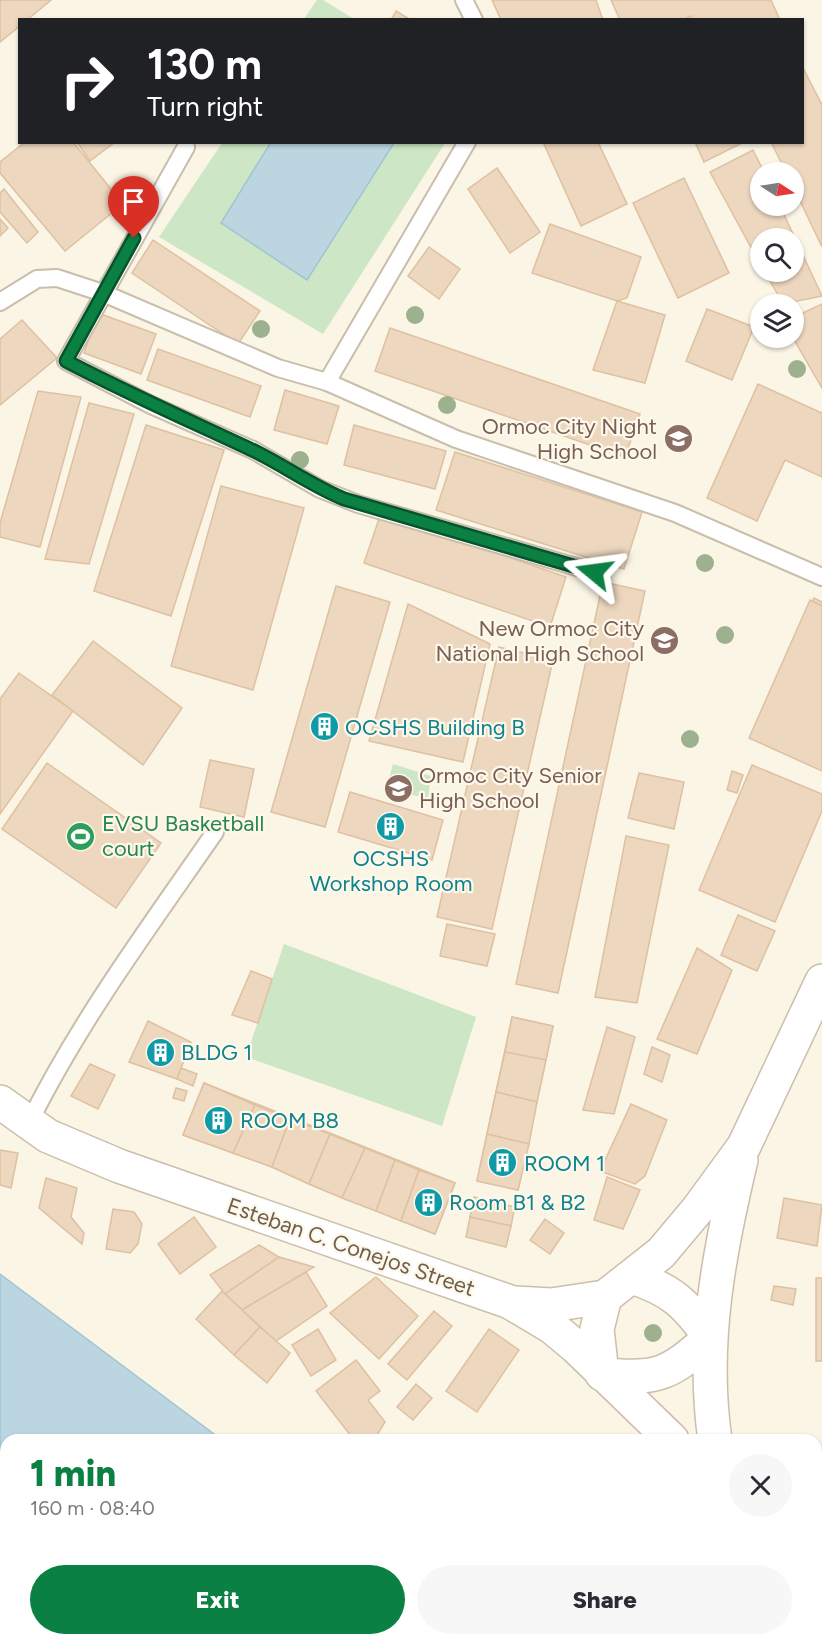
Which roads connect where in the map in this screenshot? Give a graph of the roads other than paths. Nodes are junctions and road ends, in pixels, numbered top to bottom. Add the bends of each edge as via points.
1 (464, 0) edge
2 (473, 18) edge
3 (465, 144) edge
4 (186, 147) dead end
5 (103, 293) junction
6 (0, 302) edge
7 (327, 382) junction
8 (594, 572) dead end
9 (822, 577) edge
10 (214, 832) dead end
11 (822, 981) edge
12 (0, 1102) edge
13 (29, 1123) junction
14 (744, 1146) junction
15 (618, 1287) junction
16 (510, 1302) junction
17 (710, 1337) junction
18 (602, 1374) junction
19 (666, 1434) edge
20 (714, 1434) edge

1 - 2 lane
3 - 7 lane
4 - 5 lane
5 - 6 lane via 57,278 37,279
5 - 7 lane via 278,368
5 - 8 lane via 66,361 151,405 253,450 329,493
7 - 9 lane via 456,439 675,513
10 - 13 lane via 120,971
11 - 14 main road
12 - 13 main road, Esteban C. Conejos Street
13 - 16 main road, Esteban C. Conejos Street via 48,1136 119,1166
14 - 15 main road via 660,1253
14 - 17 main road via 727,1218
15 - 16 main road via 551,1305
15 - 17 main road via 658,1285 677,1297
15 - 18 main road via 597,1329
16 - 18 main road, Esteban C. Conejos Street via 552,1327
17 - 18 main road via 689,1358 667,1372 652,1377
17 - 20 main road
18 - 19 main road, Esteban C. Conejos Street

